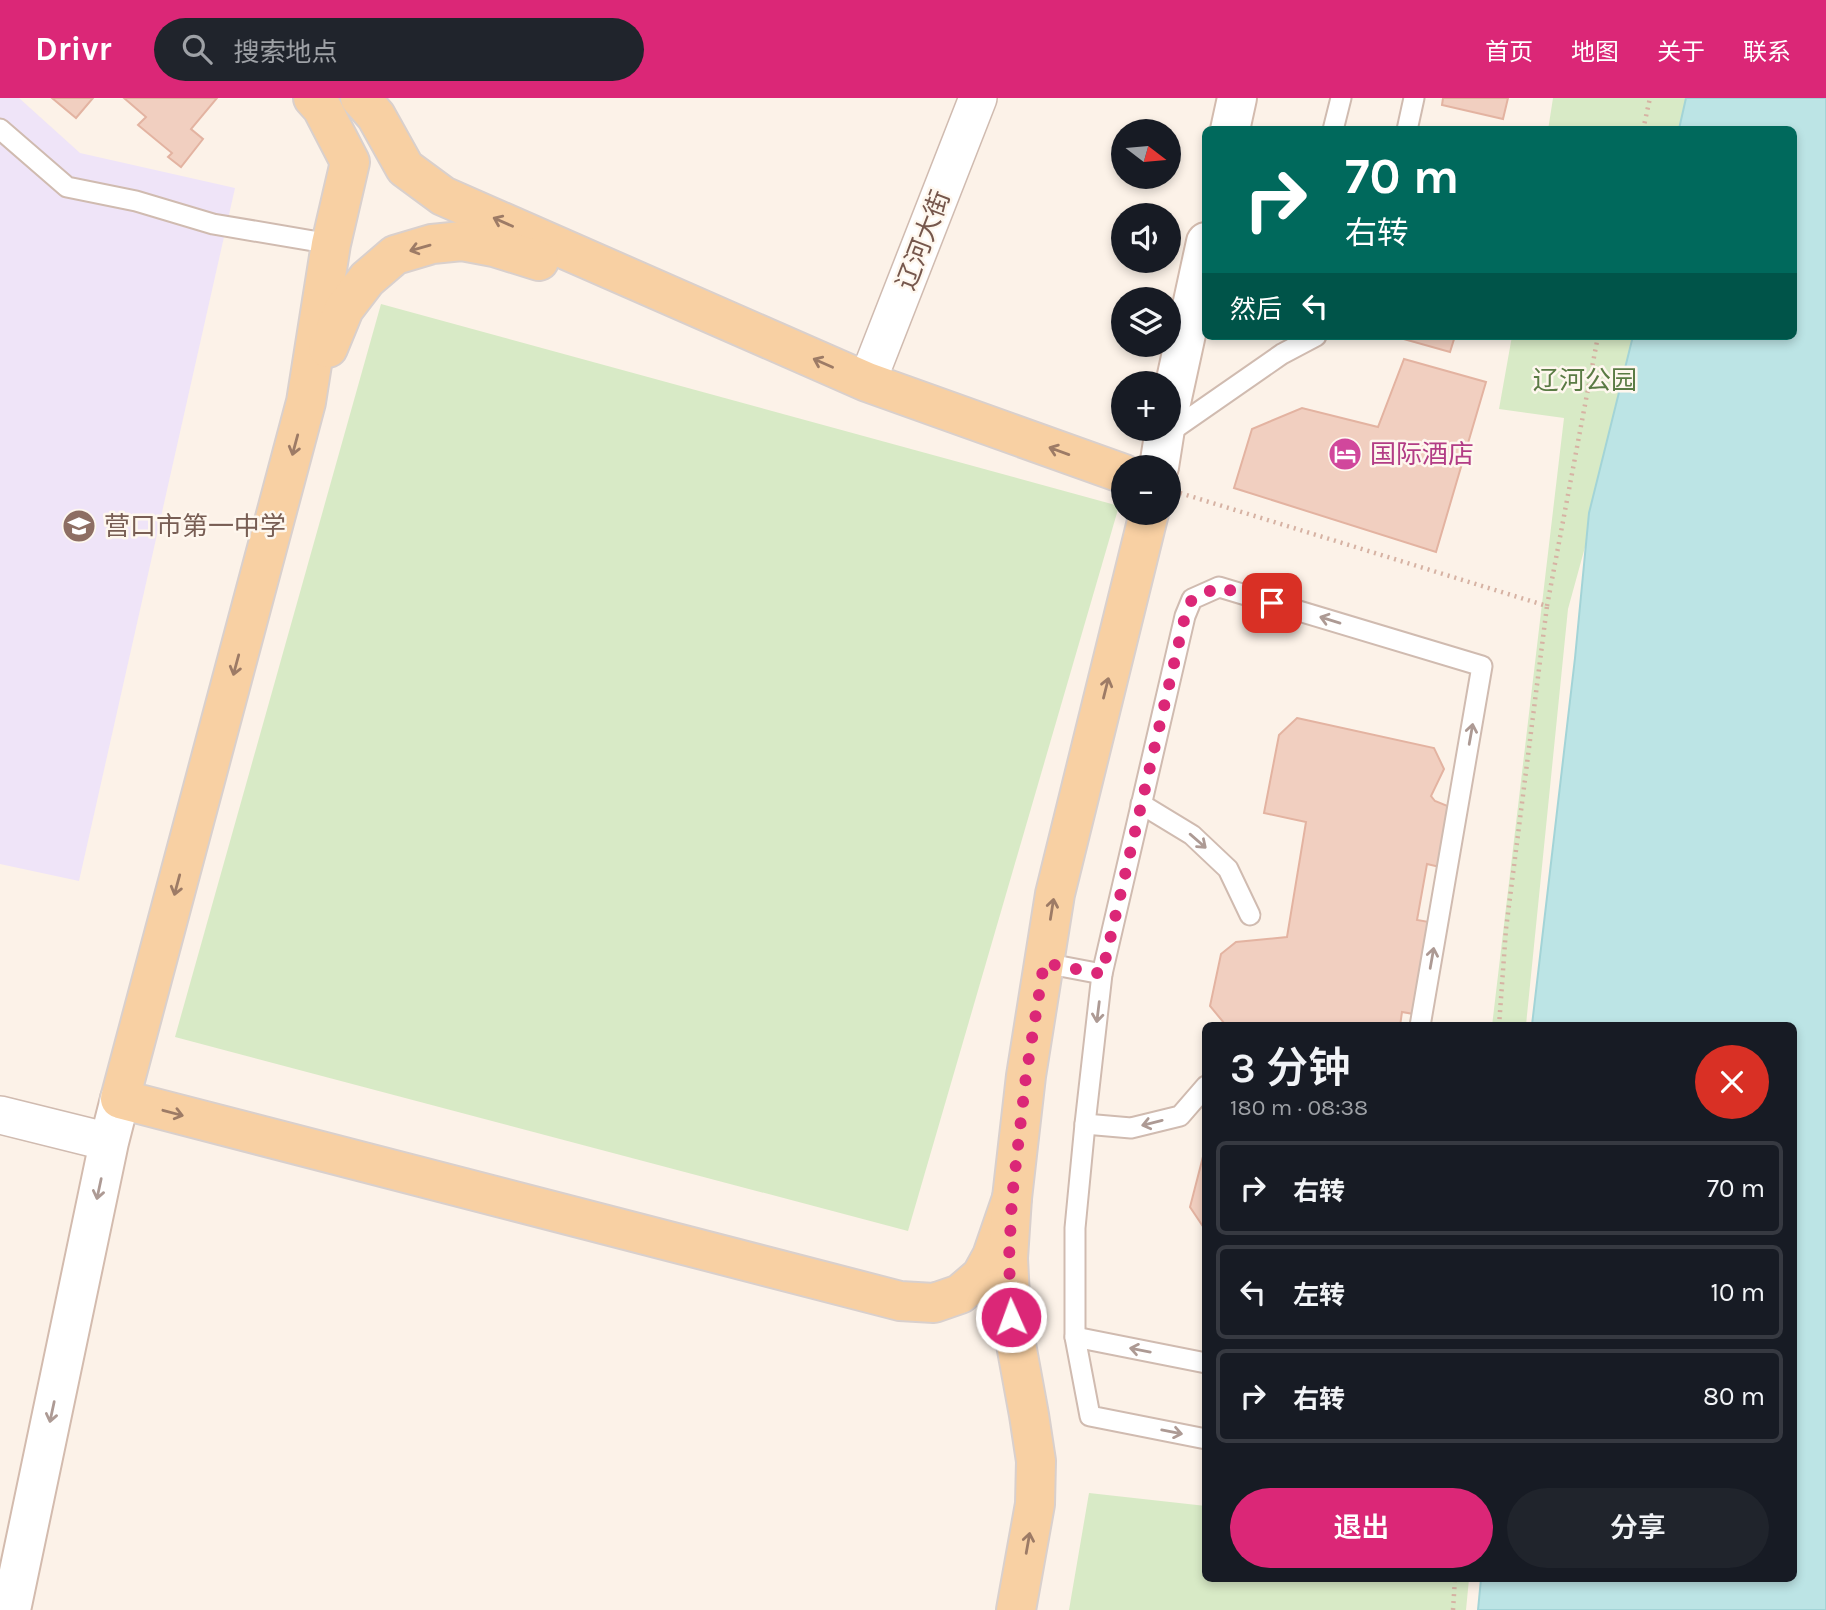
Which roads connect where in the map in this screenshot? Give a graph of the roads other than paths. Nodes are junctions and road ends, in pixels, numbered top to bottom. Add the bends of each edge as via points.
1 (313, 98) edge
2 (978, 98) edge
3 (1237, 98) edge
4 (1341, 98) edge
5 (1415, 98) edge
6 (374, 104) edge
7 (1231, 126) edge
8 (1335, 126) edge
9 (1408, 126) edge
10 (0, 129) edge
11 (350, 162) junction
12 (331, 244) junction
13 (1202, 260) edge
14 (721, 318) junction
15 (1302, 340) edge
16 (1284, 345) edge
17 (1178, 371) edge
18 (867, 382) junction
19 (306, 402) junction
20 (1181, 423) edge
21 (1111, 469) edge
22 (1146, 525) edge
23 (1141, 804) junction
24 (1250, 915) dead end
25 (1044, 963) junction
26 (1102, 974) junction
27 (1421, 1022) edge
28 (1202, 1091) edge
29 (120, 1099) junction
30 (0, 1115) edge
31 (1084, 1124) junction
32 (109, 1142) junction
33 (1012, 1198) junction
34 (1075, 1338) junction
35 (1202, 1362) edge
36 (1202, 1438) edge
37 (8, 1605) edge
38 (1016, 1610) edge

1 - 11 main road
2 - 18 street, 辽河大街
3 - 7 main road
4 - 8 lane
5 - 9 lane
6 - 11 street
14 -> 6 main road via 443,196 405,168
10 - 12 lane via 66,187 136,201 213,224
11 - 12 main road
12 - 19 main road
13 - 17 main road
18 -> 14 main road
14 -> 19 main road via 494,247 462,241 432,244 395,255 367,279 344,309
15 - 16 lane
16 - 20 lane
21 -> 18 main road
19 -> 29 main road
25 -> 22 main road via 1055,894
23 -> 24 lane via 1192,835 1228,869
23 - 26 lane
27 -> 23 lane via 1482,666 1219,587 1192,599 1185,616
25 - 26 lane
25 - 33 main road
26 -> 31 lane
28 -> 31 lane via 1180,1116 1131,1128
29 - 32 main road
29 -> 33 main road via 900,1301 933,1303 960,1293 981,1276
30 - 32 street
31 - 34 lane via 1075,1228
32 -> 37 main road
38 -> 33 main road via 1035,1504 1036,1461 1011,1317
35 -> 34 lane
34 -> 36 lane via 1090,1416

